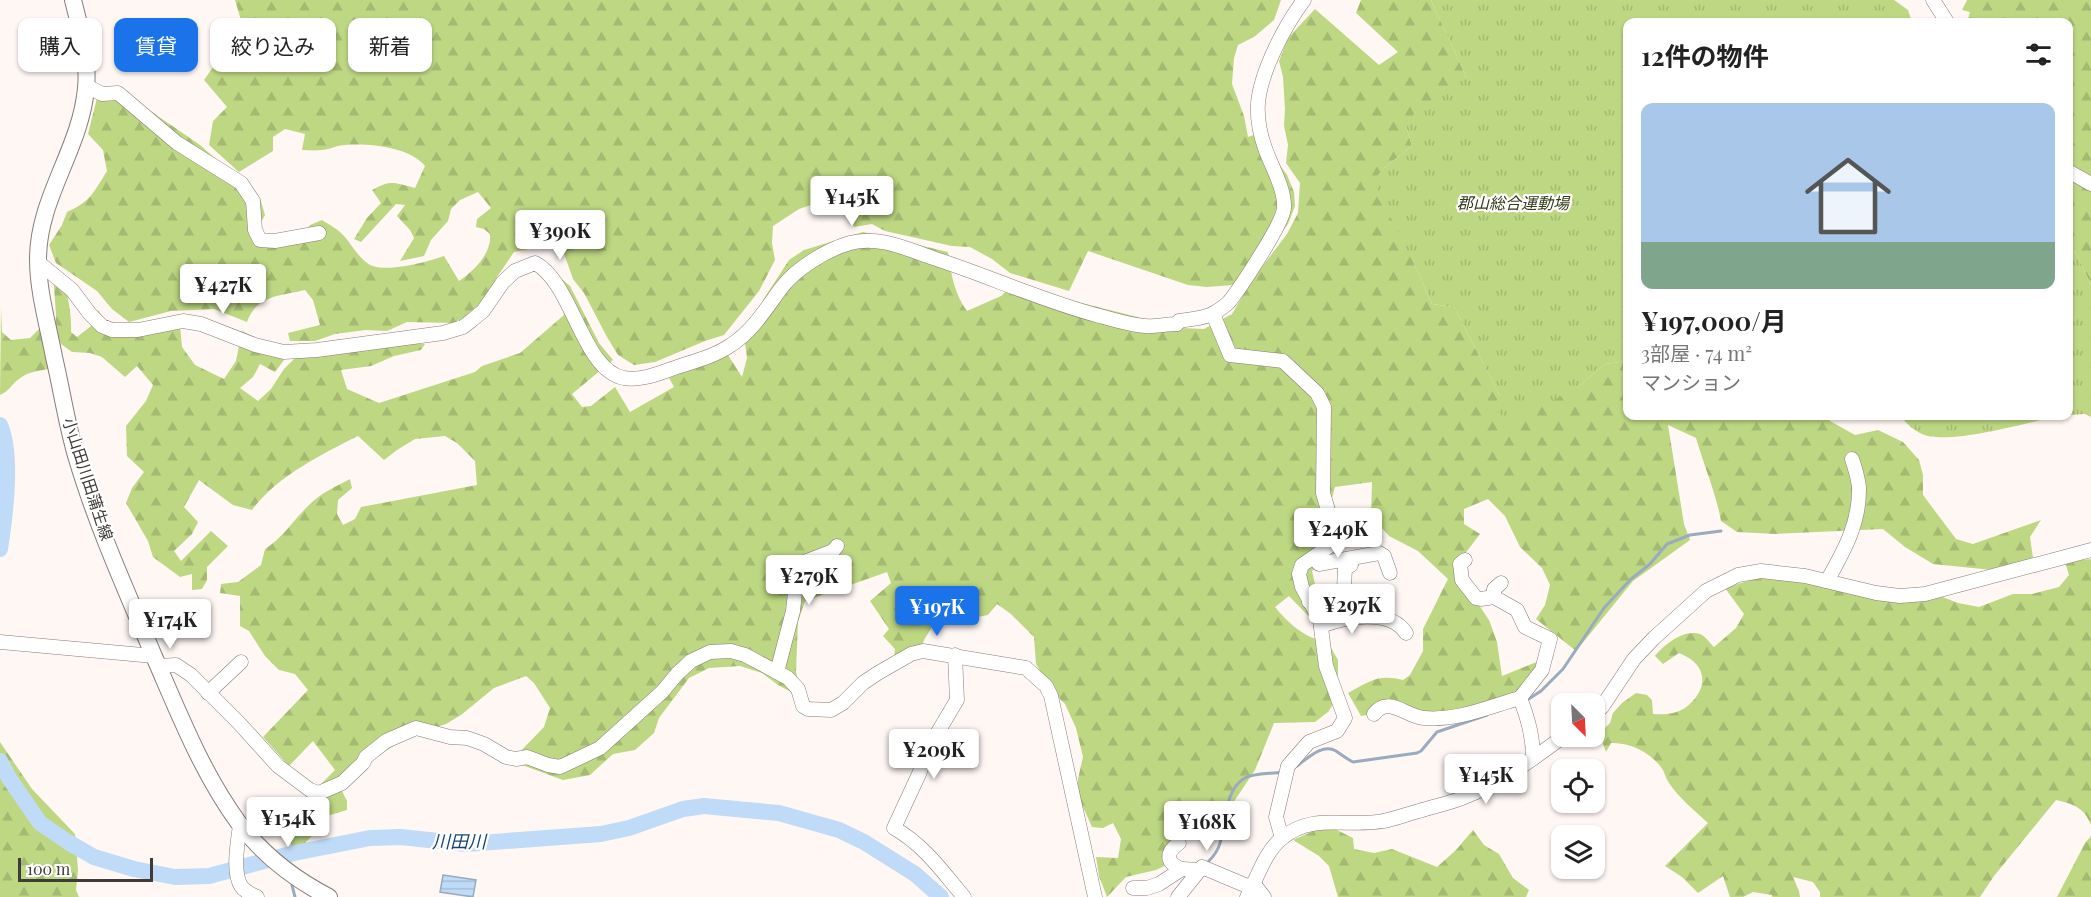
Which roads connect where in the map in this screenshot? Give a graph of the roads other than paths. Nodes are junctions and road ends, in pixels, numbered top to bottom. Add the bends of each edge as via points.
1 (73, 0) edge
2 (1304, 0) edge
3 (1933, 0) edge
4 (1944, 18) edge
5 (87, 86) junction
6 (2073, 174) edge
7 (2091, 184) edge
8 (319, 233) dead end
9 (38, 262) junction
10 (1213, 314) junction
11 (1852, 459) dead end
12 (837, 546) dead end
13 (2091, 550) edge
14 (1314, 557) junction
15 (1466, 560) dead end
16 (1351, 564) dead end
17 (1390, 573) dead end
18 (1827, 581) junction
19 (1501, 583) dead end
20 (1494, 597) junction
21 (1309, 602) junction
22 (1321, 626) junction
23 (1406, 633) dead end
24 (0, 642) edge
25 (955, 656) junction
26 (156, 661) junction
27 (237, 671) dead end
28 (777, 672) junction
29 (208, 693) junction
30 (1520, 698) junction
31 (1605, 702) edge
32 (1374, 714) dead end
33 (1551, 745) edge
34 (1533, 758) junction
35 (240, 825) junction
36 (1282, 838) junction
37 (1179, 843) dead end
38 (1182, 869) junction
39 (1200, 870) junction
40 (1133, 888) dead end
41 (1251, 890) edge
42 (317, 894) edge
43 (257, 897) edge
44 (964, 897) edge
45 (1095, 897) edge
46 (1178, 897) edge
47 (1264, 897) edge

1 - 5 main road, 小山田川田蒲生線
2 - 10 street via 1273,53 1259,93 1258,118 1284,210 1273,236 1228,303
3 - 4 street
5 - 8 street via 102,94 118,93 177,142 241,183 253,201 255,230 260,240
5 - 9 main road, 小山田川田蒲生線 via 78,124 44,213
6 - 7 street
9 - 10 street via 72,290 102,326 112,330 138,330 183,321 284,352 443,333 463,327 483,311 503,282 535,263 558,285 582,334 610,373 636,379 731,345 756,322 798,271 849,243 866,240 886,242 1070,308 1118,321 1145,326 1177,324
9 - 26 main road, 小山田川田蒲生線 via 41,295 77,459
10 - 14 street via 1230,356 1283,361 1317,393 1324,407 1323,493 1337,541
11 - 18 street via 1859,486 1858,506 1848,544
12 - 28 street via 807,561 797,575 793,611
13 - 18 street via 1925,594 1892,595
14 - 17 street via 1319,564 1378,553 1384,556
14 - 21 street via 1302,565 1299,574
15 - 20 street via 1460,564 1460,573 1469,590 1476,598
16 - 21 street via 1345,568 1342,593
18 - 31 street via 1761,571 1738,575 1706,591 1634,659
19 - 20 street via 1494,589
20 - 30 street via 1517,610 1525,627 1550,639 1542,670
21 - 22 street
22 - 23 street via 1376,616 1391,620
22 - 36 street via 1326,666 1345,718 1337,730 1309,742 1288,766 1276,817
24 - 26 street
25 - 28 street via 923,651 911,654 863,683 831,710 803,706 798,688
25 - 44 street via 957,700 929,747 894,828 924,849
25 - 45 street via 1026,668 1046,686
26 - 29 street via 176,665
26 - 35 main road, 小山田川田蒲生線 via 193,745
27 - 29 street
28 - 29 street via 738,653 710,652 676,674 662,693 600,748 560,767 527,757 506,758 484,744 416,728 386,741 342,783 319,793 278,766
30 - 32 street via 1467,716 1426,718 1412,716 1395,706
30 - 34 street via 1530,726
33 - 34 street
34 - 36 street via 1466,797 1383,821 1323,821
35 - 42 main road, 小山田川田蒲生線 via 292,876
35 - 43 street via 236,851 240,884
36 - 41 street via 1271,850
37 - 38 street via 1169,853 1169,860
38 - 39 street
38 - 40 street via 1159,884
39 - 41 street via 1202,867
39 - 46 street
41 - 47 street

